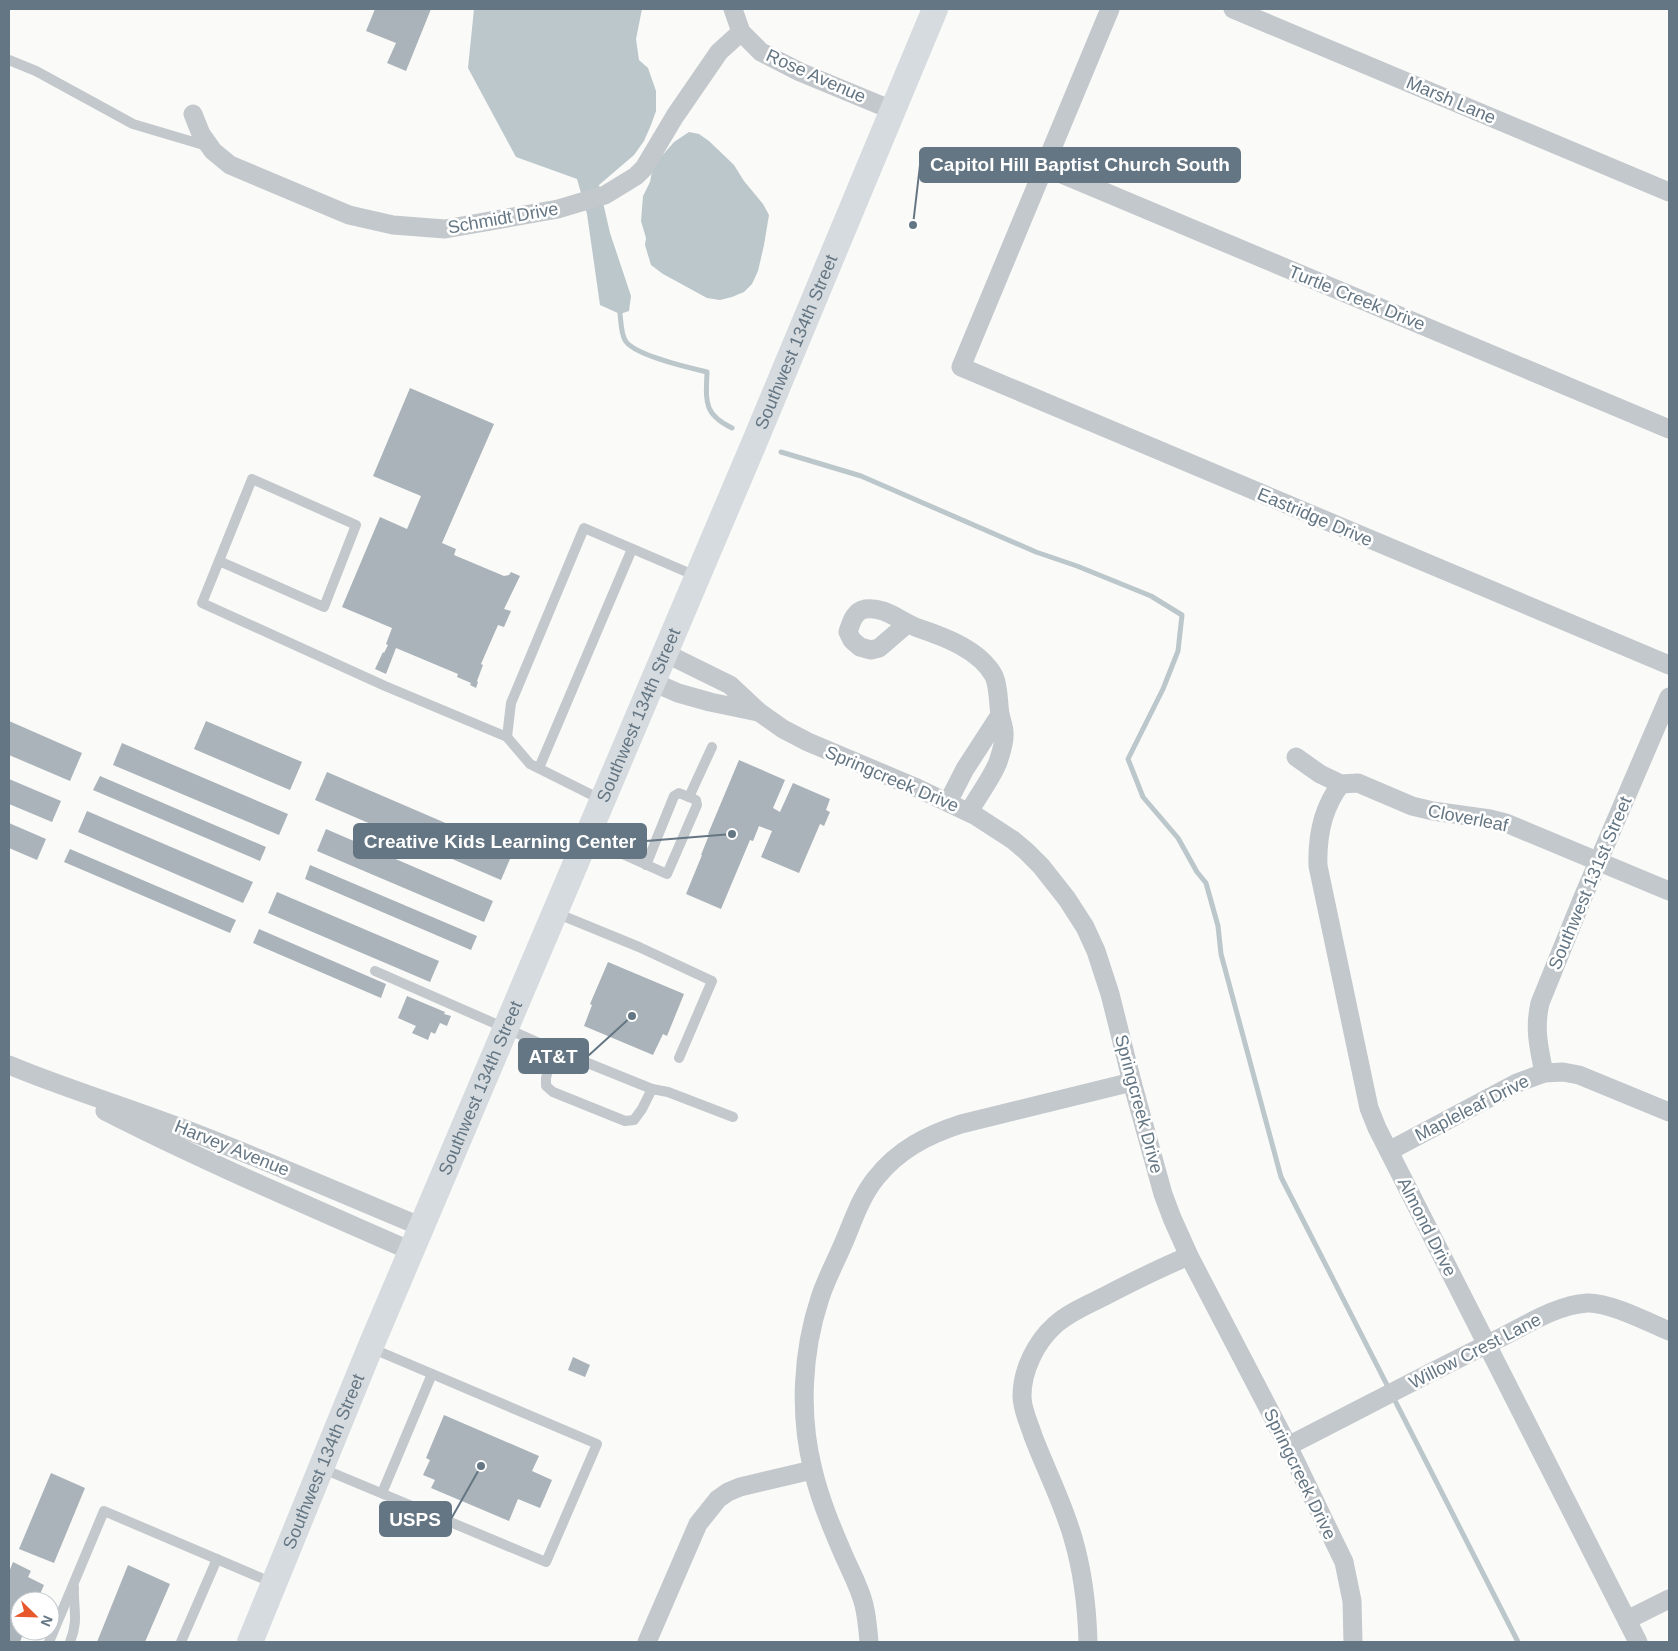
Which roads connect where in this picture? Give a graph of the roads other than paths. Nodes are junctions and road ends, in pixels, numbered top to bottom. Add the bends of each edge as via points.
1 (733, 9) edge
2 (935, 9) edge
3 (1110, 9) edge
4 (1233, 9) edge
5 (741, 32) junction
6 (9, 60) edge
7 (892, 110) junction
8 (193, 114) dead end
9 (210, 146) junction
10 (1045, 167) junction
11 (1669, 192) edge
12 (1669, 429) edge
13 (632, 549) junction
14 (218, 561) junction
15 (697, 577) junction
16 (907, 624) dead end
17 (665, 653) junction
18 (1669, 666) edge
19 (653, 682) junction
20 (1669, 697) edge
21 (759, 712) junction
22 (1000, 716) junction
23 (507, 737) junction
24 (712, 747) dead end
25 (1296, 758) dead end
26 (539, 768) junction
27 (1341, 784) junction
28 (689, 797) junction
29 (603, 800) junction
30 (948, 802) junction
31 (969, 812) junction
32 (587, 838) junction
33 (1598, 862) junction
34 (646, 865) junction
35 (1669, 891) edge
36 (555, 912) junction
37 (375, 971) dead end
38 (506, 1028) junction
39 (553, 1049) junction
40 (679, 1058) dead end
41 (9, 1066) edge
42 (1544, 1074) junction
43 (39, 1078) junction
44 (1132, 1082) junction
45 (652, 1089) junction
46 (1669, 1112) edge
47 (733, 1117) dead end
48 (1390, 1151) junction
49 (422, 1227) junction
50 (411, 1251) junction
51 (1189, 1256) junction
52 (1669, 1331) edge
53 (1486, 1344) junction
54 (370, 1348) junction
55 (432, 1374) junction
56 (1288, 1446) junction
57 (320, 1467) junction
58 (812, 1470) junction
59 (382, 1493) junction
60 (217, 1559) junction
61 (75, 1581) junction
62 (274, 1583) junction
63 (1669, 1599) edge
64 (1627, 1620) junction
65 (49, 1642) edge
66 (70, 1642) edge
67 (182, 1642) edge
68 (250, 1642) edge
69 (647, 1642) edge
70 (869, 1642) edge
71 (1088, 1642) edge
72 (1353, 1642) edge
73 (1638, 1642) edge

1 - 5 street, Rose Avenue
2 - 7 main road, Southwest 134th Street
3 - 10 street
4 - 11 street, Marsh Lane
5 - 7 street, Rose Avenue via 761,52 780,63
5 - 9 street, Schmidt Drive via 719,52 636,176 605,195 558,209 445,229 393,224 349,215 244,171 230,165
6 - 9 lane via 133,124
7 - 15 main road, Southwest 134th Street
8 - 9 street, Schmidt Drive
10 - 12 street, Turtle Creek Drive
10 - 18 street, Eastridge Drive via 961,367
13 - 15 lane
13 - 23 lane via 584,528 512,703
13 - 26 lane
14 - 14 lane via 252,479 356,525 324,607
14 - 23 lane via 202,603
15 - 17 main road, Southwest 134th Street
16 - 22 street via 940,635 983,662 994,677
17 - 19 main road, Southwest 134th Street
17 - 21 street, Springcreek Drive via 730,685
19 - 21 street, Springcreek Drive via 678,693
19 - 29 main road, Southwest 134th Street
20 - 33 street, Southwest 131st Street
21 - 30 street, Springcreek Drive via 808,742
22 - 30 street
22 - 31 street via 1005,731 1003,746 997,764
23 - 26 lane via 530,764
24 - 28 lane
25 - 27 street, Cloverleaf
26 - 29 lane
27 - 33 street, Cloverleaf via 1358,783 1432,812 1506,823
27 - 48 street, Almond Drive via 1329,802 1318,850 1318,866 1370,1108
28 - 34 lane via 679,793 674,796
28 - 34 lane via 696,800 697,805 669,873
29 - 32 main road, Southwest 134th Street
30 - 31 street, Springcreek Drive
31 - 44 street, Springcreek Drive via 1026,851 1085,927 1110,994
32 - 34 lane
32 - 36 main road, Southwest 134th Street
33 - 35 street, Cloverleaf
33 - 42 street, Southwest 131st Street via 1540,1003 1536,1036
36 - 38 main road, Southwest 134th Street
36 - 40 lane via 712,982
37 - 38 lane
38 - 39 lane
38 - 49 main road, Southwest 134th Street
39 - 45 lane
39 - 45 lane via 546,1086 553,1092 625,1121 634,1120
41 - 43 street, Harvey Avenue
42 - 46 street, Mapleleaf Drive via 1563,1072 1579,1075
42 - 48 street, Mapleleaf Drive via 1517,1083
43 - 49 street, Harvey Avenue via 175,1125
43 - 50 street, Harvey Avenue via 166,1142
44 - 51 street, Springcreek Drive via 1163,1194
44 - 58 street via 939,1131 901,1153 875,1178 856,1212 814,1318 804,1379 804,1408
45 - 47 lane
48 - 53 street, Almond Drive
49 - 50 main road, Southwest 134th Street
50 - 54 main road, Southwest 134th Street
51 - 56 street, Springcreek Drive
51 - 71 street via 1159,1268 1063,1319 1044,1337 1029,1363 1022,1396 1024,1412 1073,1537 1085,1596
52 - 53 street, Willow Crest Lane via 1610,1307 1588,1303 1570,1306
53 - 56 street, Willow Crest Lane
53 - 64 street, Almond Drive
54 - 55 lane
54 - 57 main road, Southwest 134th Street
55 - 59 lane
55 - 59 lane via 597,1444 546,1562
56 - 72 street, Springcreek Drive via 1344,1562 1352,1601
57 - 59 lane
57 - 62 main road, Southwest 134th Street
58 - 69 street via 740,1487 718,1499 698,1524
58 - 70 street via 864,1604
60 - 61 lane via 104,1511
60 - 62 lane
60 - 67 lane
61 - 65 lane
61 - 66 lane via 76,1618
62 - 68 main road, Southwest 134th Street
63 - 64 street
64 - 73 street, Almond Drive

